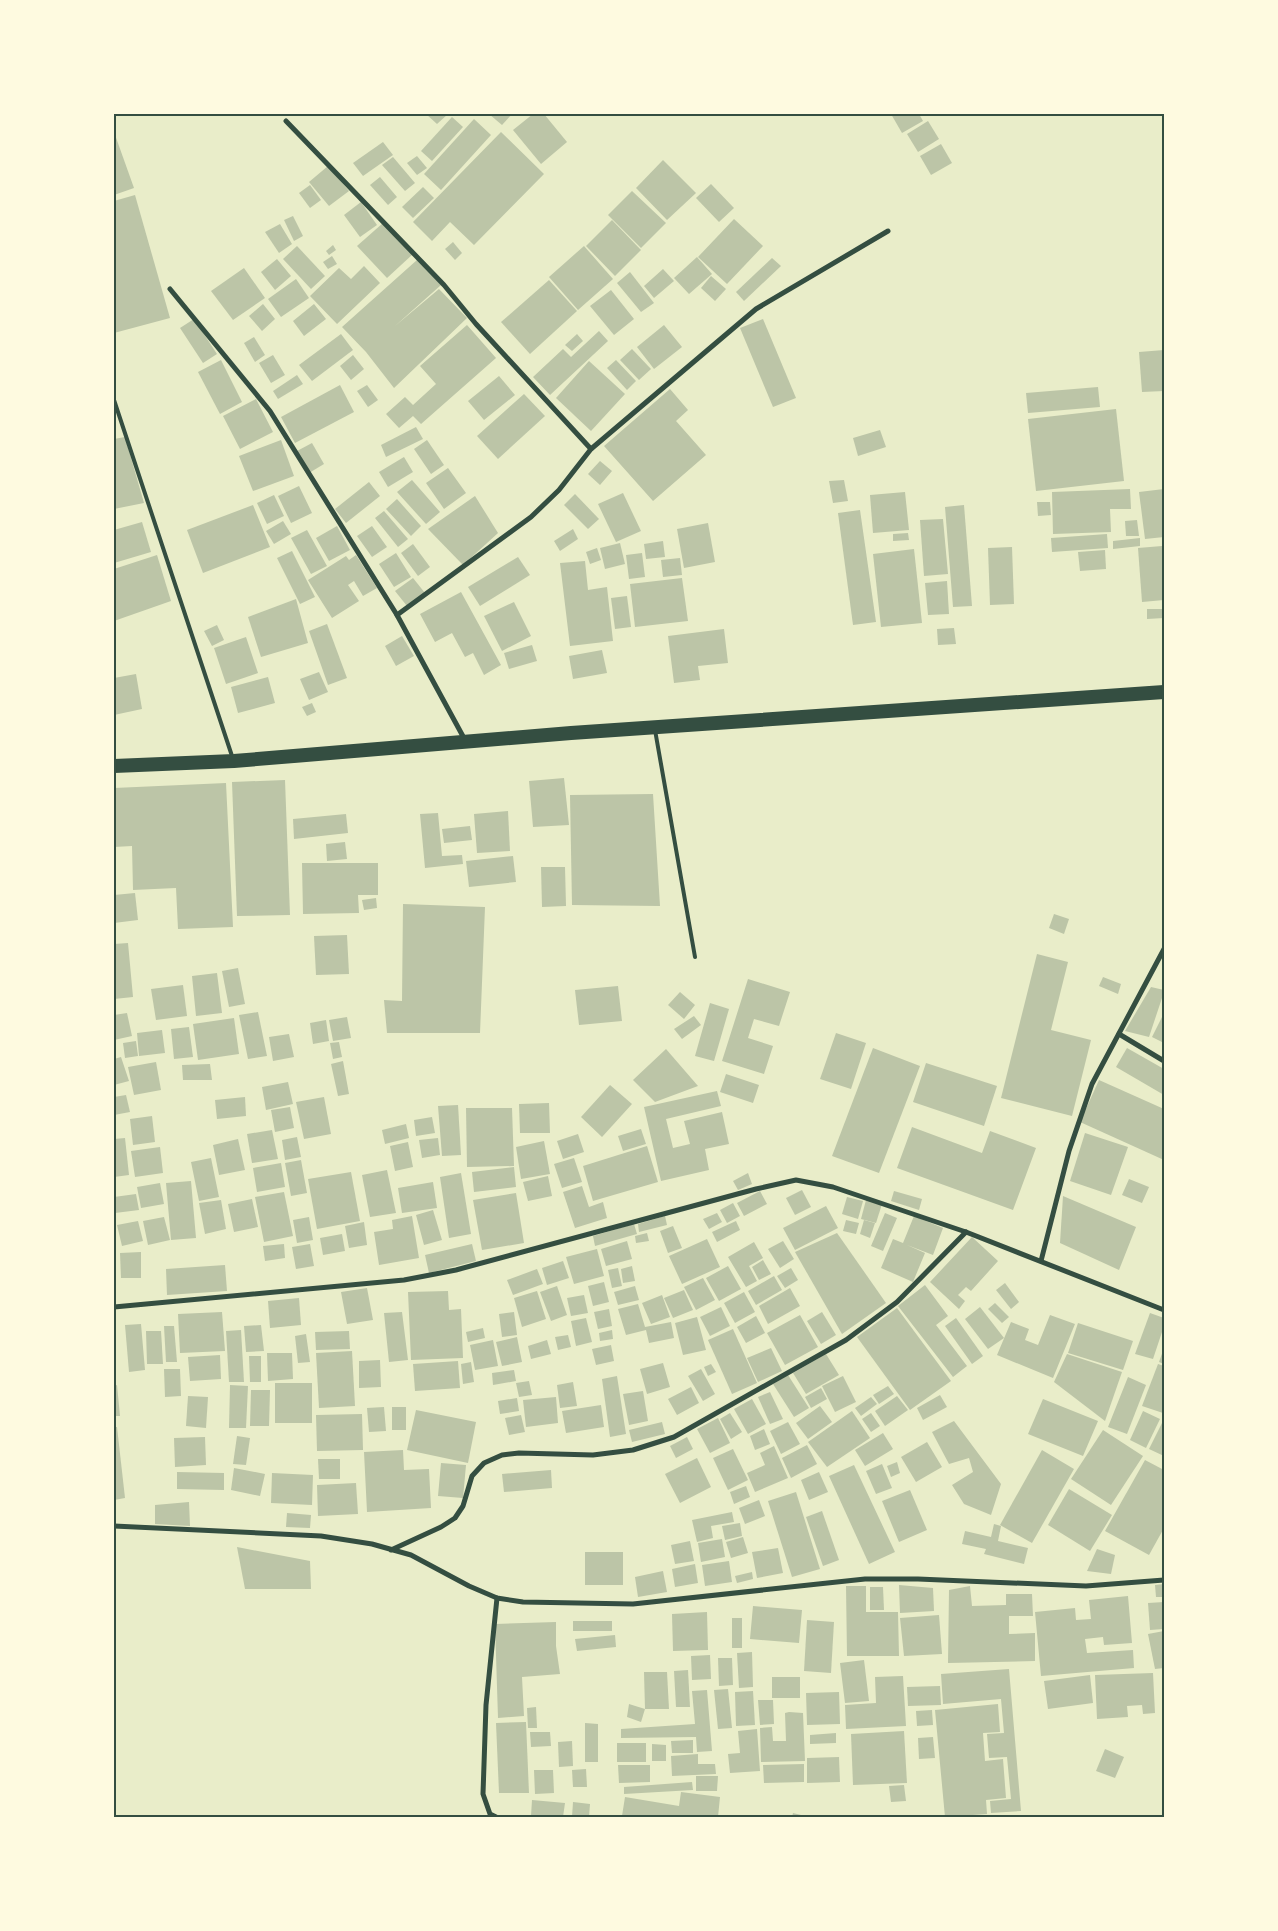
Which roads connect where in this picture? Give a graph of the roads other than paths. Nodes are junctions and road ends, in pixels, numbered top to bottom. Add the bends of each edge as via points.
1 (286, 121) dead end
2 (888, 231) dead end
3 (170, 290) dead end
4 (114, 400) edge
5 (591, 449) junction
6 (397, 615) junction
7 (1164, 692) edge
8 (654, 728) junction
9 (466, 742) junction
10 (234, 761) junction
11 (114, 766) edge
12 (1164, 949) edge
13 (695, 957) dead end
14 (1119, 1034) junction
15 (1164, 1061) edge
16 (966, 1232) junction
17 (1041, 1261) junction
18 (114, 1307) edge
19 (1164, 1310) edge
20 (114, 1526) edge
21 (391, 1550) junction
22 (1164, 1580) edge
23 (497, 1598) junction
24 (496, 1817) edge

1 - 5 street via 444,285
2 - 5 street via 756,309
3 - 6 street via 270,411
4 - 10 lane
5 - 6 street via 532,517
6 - 9 street
7 - 8 highway
8 - 9 highway
8 - 13 lane
9 - 10 highway
10 - 11 highway
12 - 14 street
14 - 15 street
14 - 17 street via 1092,1084 1069,1151
16 - 17 street
16 - 18 street via 833,1187 796,1180 456,1270 404,1280
16 - 21 street via 896,1302 846,1340 756,1392 674,1437 633,1450 593,1455 519,1452 502,1455 484,1463 472,1476 464,1506 455,1518
17 - 19 street
20 - 21 street via 322,1536
21 - 23 street via 411,1555
22 - 23 street via 1086,1586 864,1579 633,1604 522,1602
23 - 24 street via 486,1705 483,1794 490,1814

